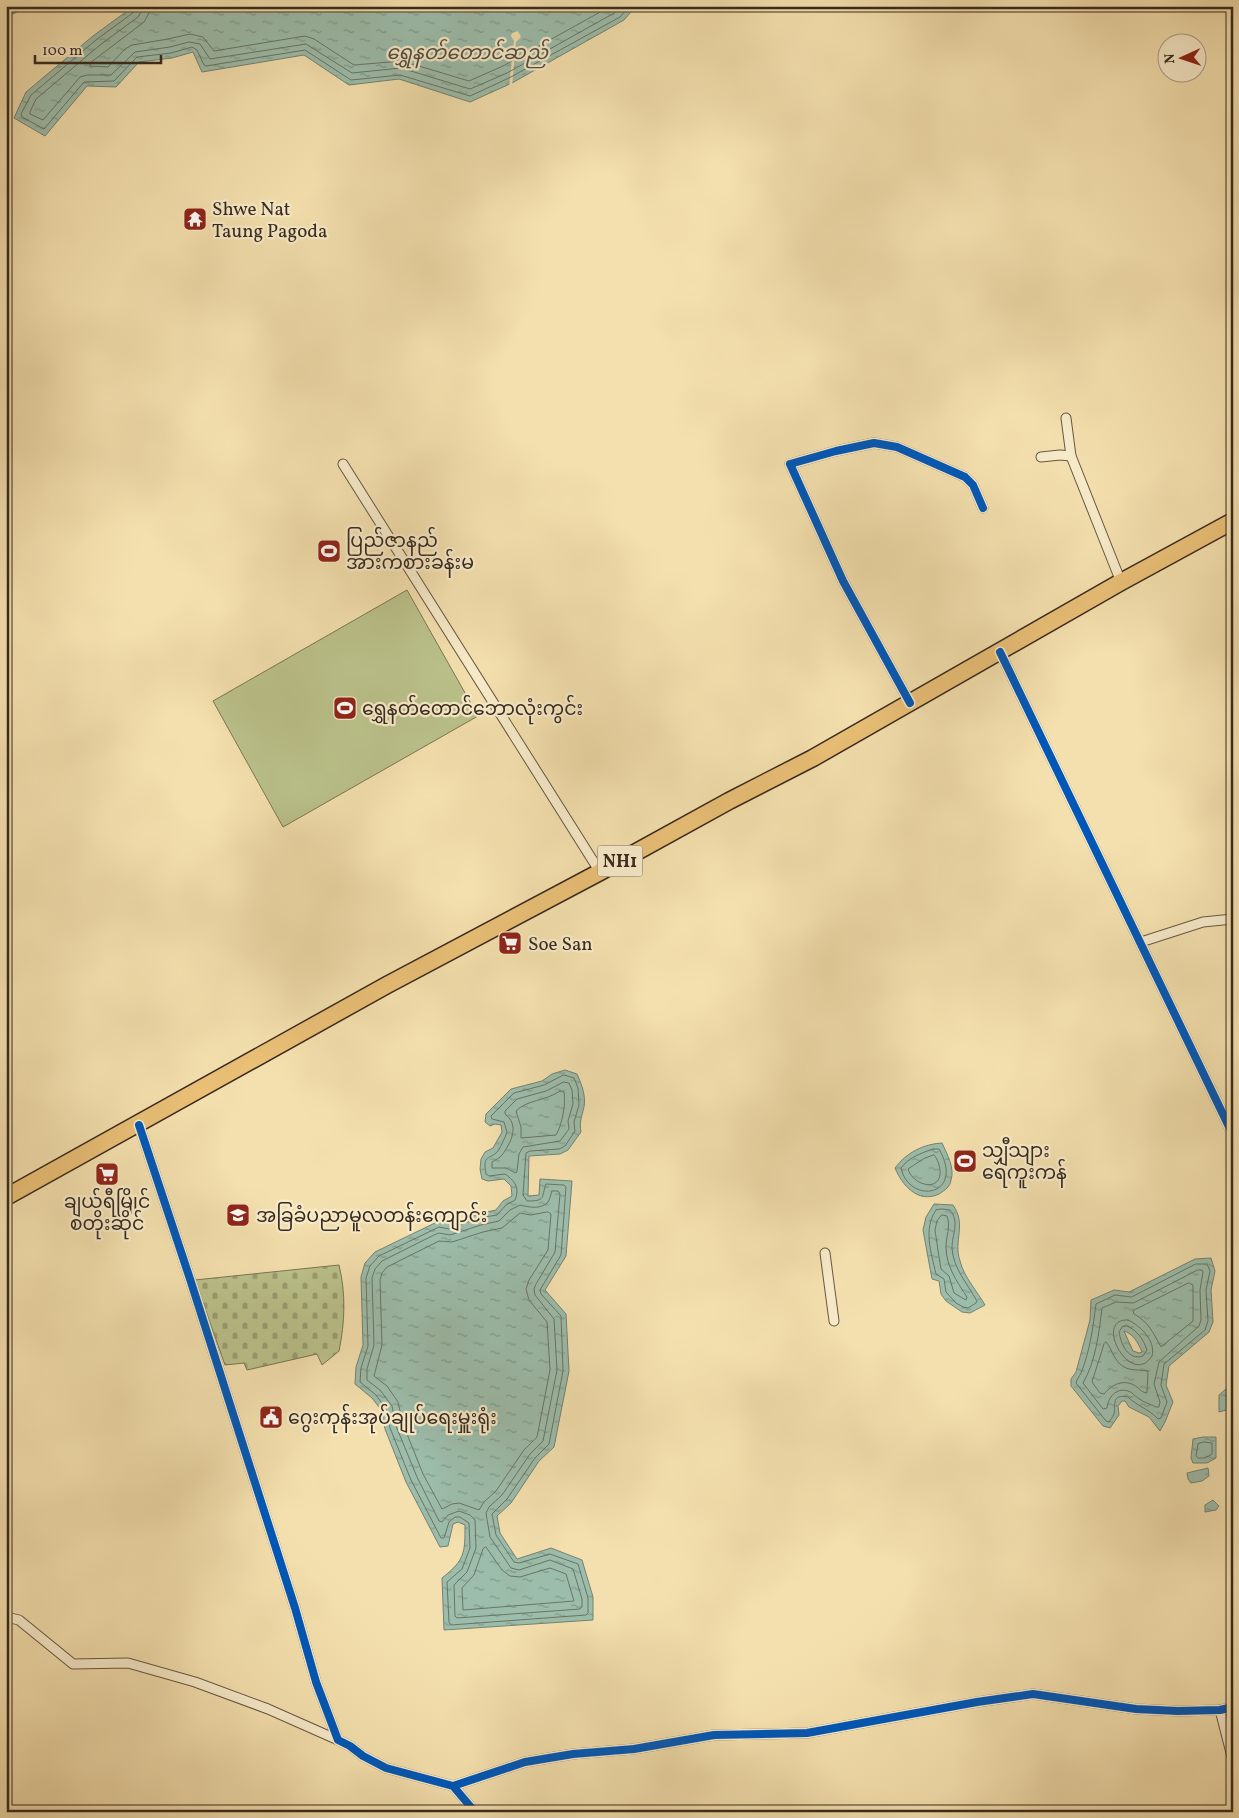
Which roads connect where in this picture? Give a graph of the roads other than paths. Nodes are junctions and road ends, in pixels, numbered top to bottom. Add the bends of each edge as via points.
1 (1066, 418) dead end
2 (1071, 456) junction
3 (1041, 457) dead end
4 (344, 464) dead end
5 (983, 508) dead end
6 (1232, 523) edge
7 (1121, 582) junction
8 (1000, 652) junction
9 (910, 703) junction
10 (600, 872) junction
11 (1233, 919) edge
12 (1141, 942) junction
13 (139, 1125) junction
14 (1233, 1135) edge
15 (6, 1198) edge
16 (825, 1253) dead end
17 (834, 1321) dead end
18 (6, 1617) edge
19 (1233, 1707) edge
20 (1220, 1710) junction
21 (338, 1740) junction
22 (1233, 1761) edge
23 (453, 1786) junction
24 (475, 1812) edge

1 - 2 street
2 - 3 street
2 - 7 street
4 - 10 street
5 - 9 street via 973,485 965,477 897,448 874,443 790,464 843,581
6 - 7 highway, NH1
7 - 8 highway, NH1
8 - 9 highway, NH1
8 - 12 street
9 - 10 highway, NH1
10 - 13 highway, NH1 via 387,985
11 - 12 street via 1203,922
12 - 14 street
13 - 15 highway, NH1
13 - 21 street via 292,1598 316,1682
16 - 17 street
18 - 21 street via 19,1620 72,1664 128,1663 185,1679 268,1709
19 - 20 street
20 - 22 street
20 - 23 street via 1136,1709 1033,1694 807,1734 714,1735 634,1749 573,1754 525,1762
21 - 23 street via 386,1768
23 - 24 street

